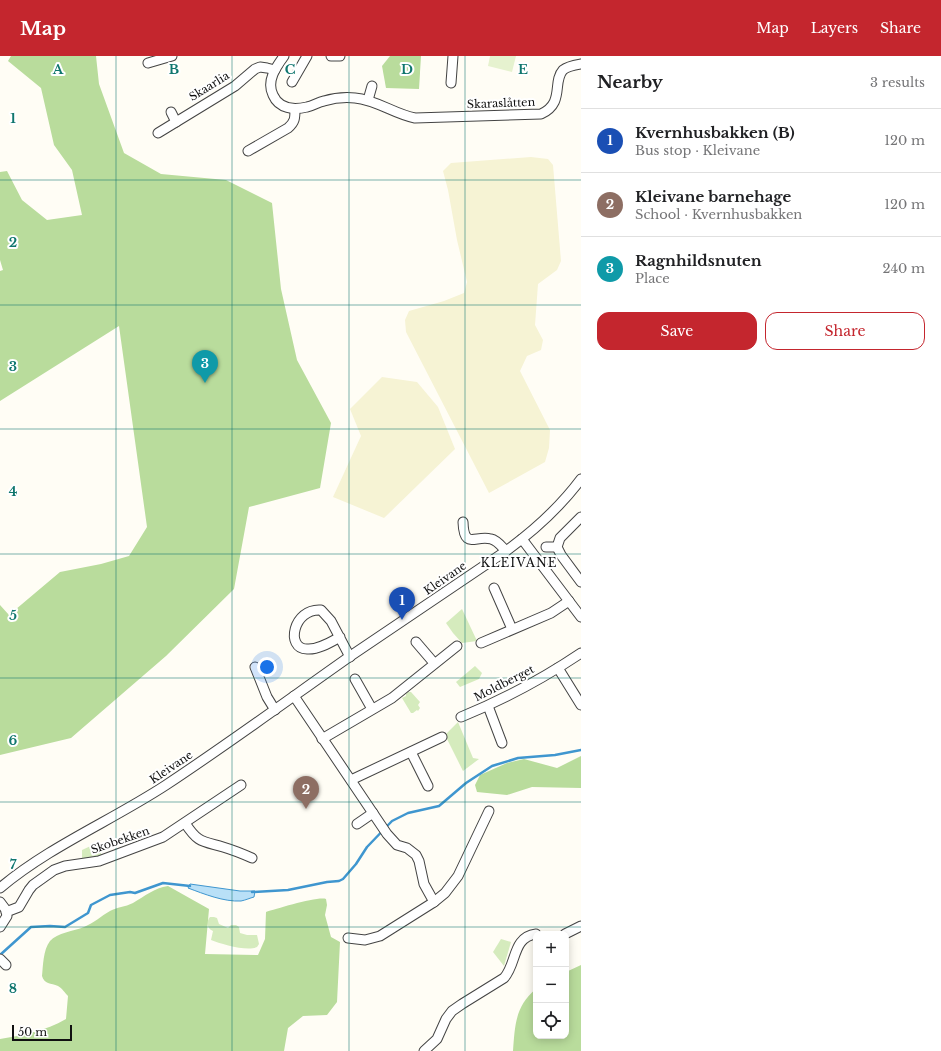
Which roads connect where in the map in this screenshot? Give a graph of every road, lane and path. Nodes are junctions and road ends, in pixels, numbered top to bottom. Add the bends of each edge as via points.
1 (172, 56) edge
2 (284, 56) edge
3 (307, 56) edge
4 (331, 56) edge
5 (340, 56) edge
6 (453, 56) edge
7 (148, 63) dead end
8 (581, 64) edge
9 (275, 70) junction
10 (292, 82) dead end
11 (451, 83) dead end
12 (372, 86) dead end
13 (368, 100) junction
14 (295, 109) junction
15 (171, 112) dead end
16 (176, 122) junction
17 (158, 133) dead end
18 (248, 151) dead end
19 (581, 479) edge
20 (581, 517) edge
21 (463, 522) dead end
22 (522, 539) junction
23 (546, 547) dead end
24 (557, 547) junction
25 (506, 551) junction
26 (581, 582) edge
27 (494, 588) dead end
28 (570, 601) junction
29 (581, 616) edge
30 (512, 629) junction
31 (340, 637) junction
32 (416, 642) dead end
33 (481, 643) dead end
34 (457, 646) dead end
35 (581, 653) edge
36 (350, 657) junction
37 (434, 664) junction
38 (255, 667) dead end
39 (558, 668) junction
40 (355, 679) dead end
41 (294, 696) junction
42 (581, 705) edge
43 (488, 706) junction
44 (372, 709) junction
45 (275, 710) junction
46 (460, 717) dead end
47 (442, 737) dead end
48 (322, 739) junction
49 (502, 743) dead end
50 (411, 752) junction
51 (351, 780) junction
52 (241, 785) dead end
53 (428, 786) dead end
54 (489, 811) dead end
55 (373, 813) junction
56 (185, 823) junction
57 (356, 824) dead end
58 (252, 858) dead end
59 (0, 888) edge
60 (0, 902) edge
61 (434, 902) junction
62 (6, 912) junction
63 (0, 927) edge
64 (533, 935) edge
65 (348, 938) dead end
66 (424, 1051) edge

1 - 7 street
2 - 9 street
3 - 10 street
4 - 5 street
6 - 11 street
8 - 13 street, Skaraslåtten via 563,71 552,106 541,114 415,118
9 - 14 street via 270,86 274,98 282,106
9 - 16 street, Skaarlia via 255,69 235,86
12 - 13 street
13 - 14 street via 338,99
14 - 18 street via 295,120 288,128
15 - 16 street
16 - 17 street, Skaarlia
19 - 22 street, Kleivane via 553,512
20 - 24 street via 560,538
21 - 25 street via 463,533 466,537 491,538
22 - 25 street, Kleivane
22 - 28 street
23 - 24 street
24 - 26 street
25 - 36 street, Kleivane
27 - 30 street
28 - 29 street
28 - 30 street via 551,613
30 - 33 street
31 - 31 street via 321,610 312,610 305,614 300,618 294,631 295,642 307,649
31 - 36 street
32 - 37 street
34 - 37 street
35 - 39 street, Moldberget
36 - 41 street, Kleivane
37 - 44 street via 392,698
38 - 45 street
39 - 42 street
39 - 43 street, Moldberget
40 - 44 street
41 - 45 street, Kleivane
41 - 48 street
43 - 46 street, Moldberget
43 - 49 street
44 - 48 street
45 - 59 street, Kleivane via 153,793 40,858
47 - 50 street
48 - 51 street
50 - 51 street
50 - 53 street
51 - 55 street
52 - 56 street, Skobekken
54 - 61 street via 453,885
55 - 57 street
55 - 61 street via 397,845 416,855 424,884
56 - 58 street via 200,840
56 - 62 street, Skobekken via 156,840 99,861 59,868 33,884 19,907
60 - 62 street
61 - 65 street via 380,936 365,940
62 - 63 street via 7,918
64 - 66 street via 518,945 509,972 504,978 452,1011 446,1019 443,1038

